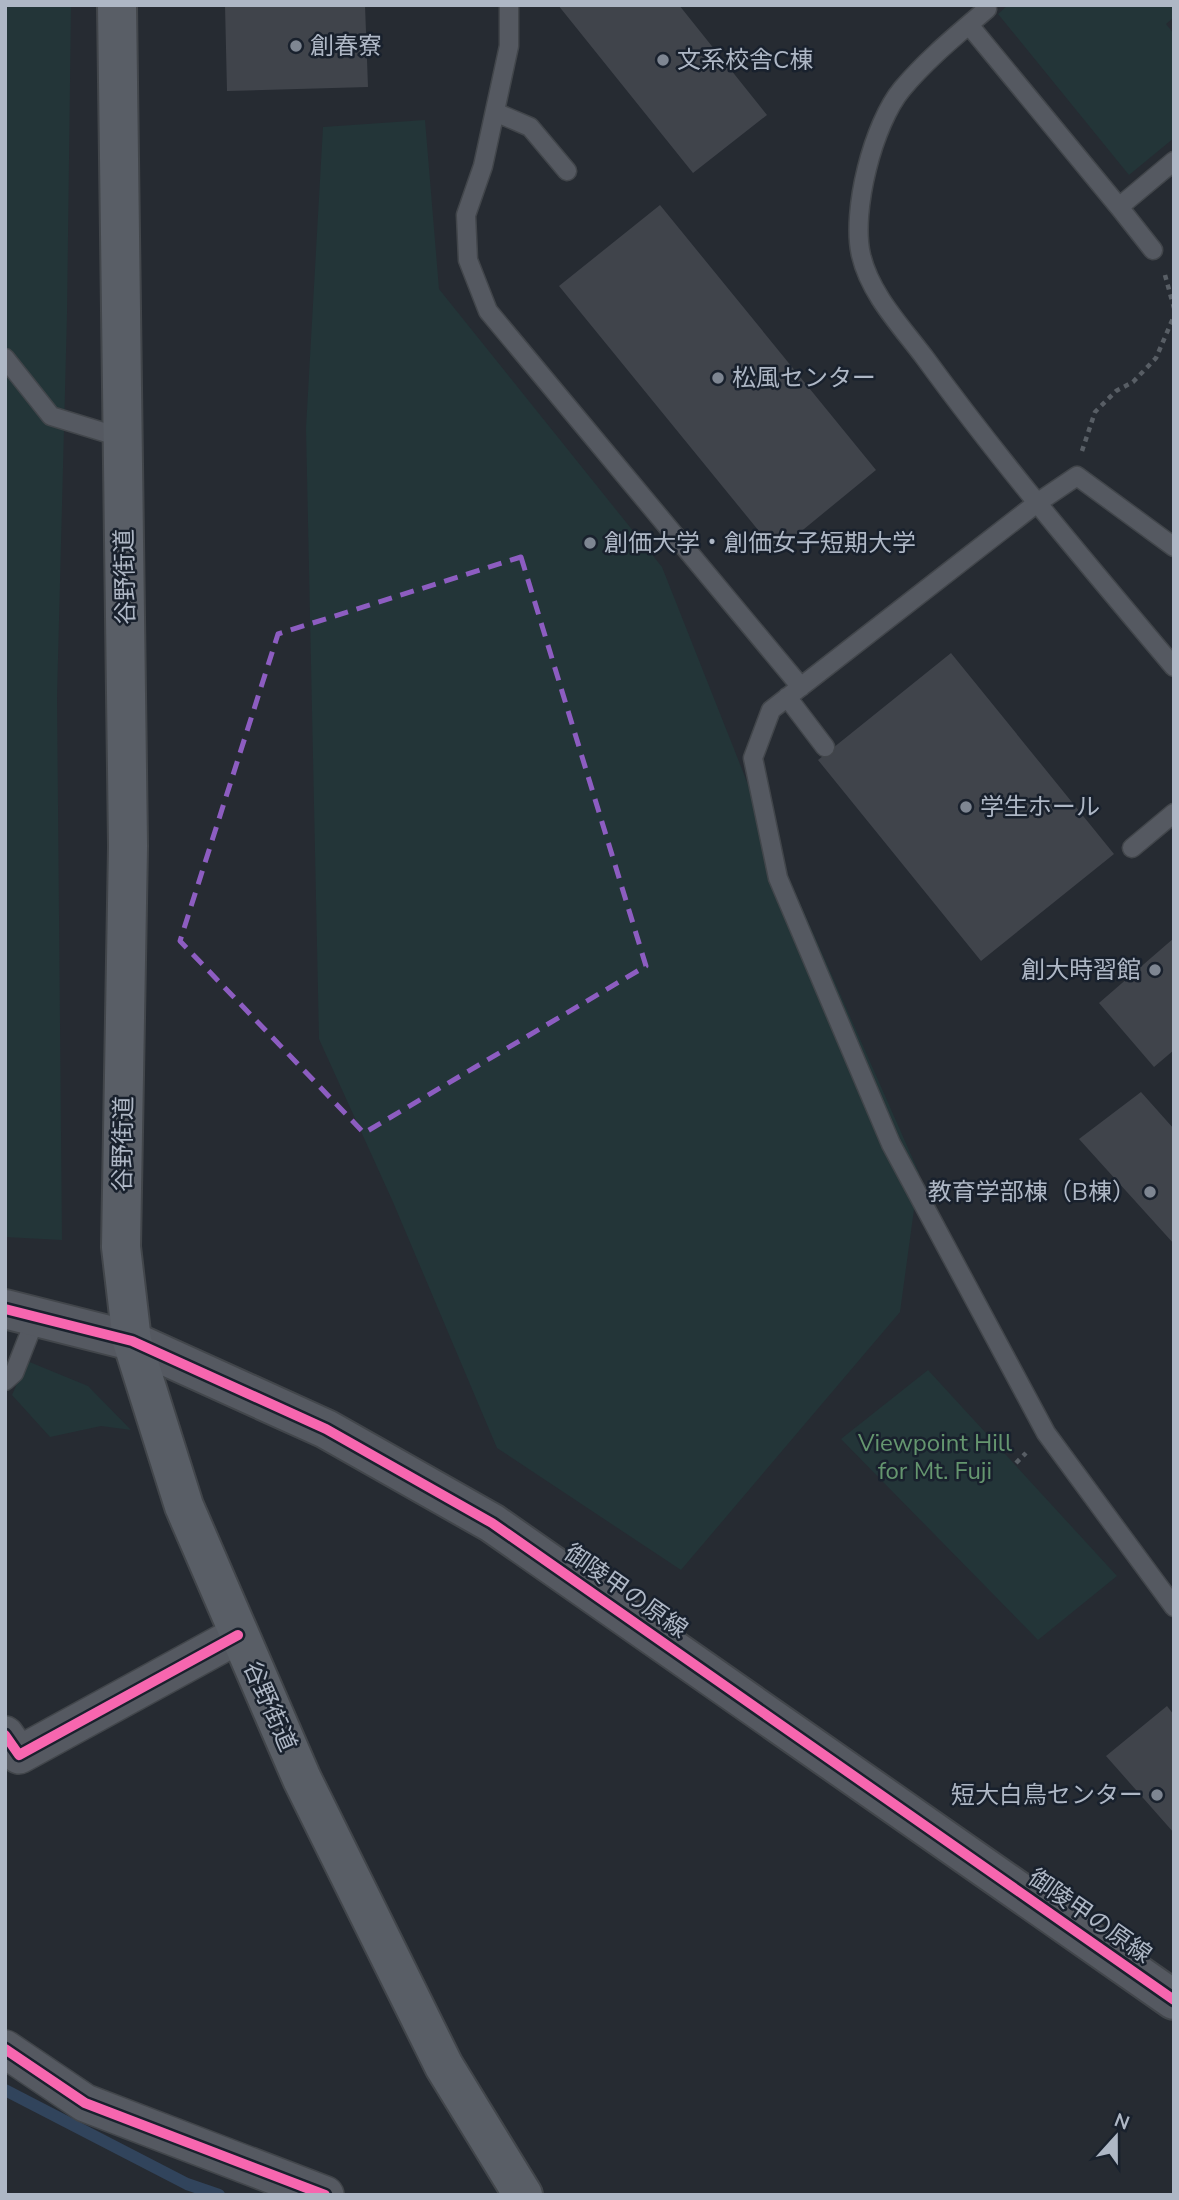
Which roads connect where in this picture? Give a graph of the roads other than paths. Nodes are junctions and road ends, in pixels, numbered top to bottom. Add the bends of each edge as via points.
1 (117, 5) edge
2 (509, 5) edge
3 (984, 5) edge
4 (969, 25) junction
5 (495, 111) junction
6 (1174, 162) edge
7 (567, 171) dead end
8 (1119, 207) junction
9 (1153, 250) dead end
10 (5, 358) edge
11 (123, 438) junction
12 (1037, 503) junction
13 (1174, 547) edge
14 (1174, 667) edge
15 (794, 692) junction
16 (825, 747) dead end
17 (1174, 813) edge
18 (1132, 848) dead end
19 (21, 1313) edge
20 (132, 1341) junction
21 (5, 1381) edge
22 (1174, 1607) edge
23 (238, 1635) junction
24 (5, 1735) edge
25 (1174, 2000) edge
26 (5, 2049) edge
27 (325, 2195) edge
28 (523, 2195) edge

1 - 11 main road, 谷野街道
2 - 5 lane via 509,46
3 - 4 lane via 987,9
4 - 8 lane
4 - 12 lane via 901,90 888,113 860,198 861,254 873,288
5 - 7 lane via 530,127
5 - 15 lane via 466,215 468,260 488,312
6 - 8 lane
8 - 9 lane
10 - 11 lane via 51,415
11 - 20 main road, 谷野街道 via 128,846 121,1247
12 - 13 lane via 1077,476
12 - 14 lane
12 - 15 lane
15 - 16 lane
15 - 22 lane via 771,710 753,758 778,878 891,1144 1046,1433
17 - 18 lane
19 - 20 street, 御陵甲の原線
19 - 21 lane via 14,1373
20 - 23 main road, 谷野街道 via 184,1507
20 - 25 street, 御陵甲の原線 via 326,1429 492,1523
23 - 24 street via 19,1755
23 - 28 main road, 谷野街道 via 302,1779 439,2054
26 - 27 street via 85,2103

